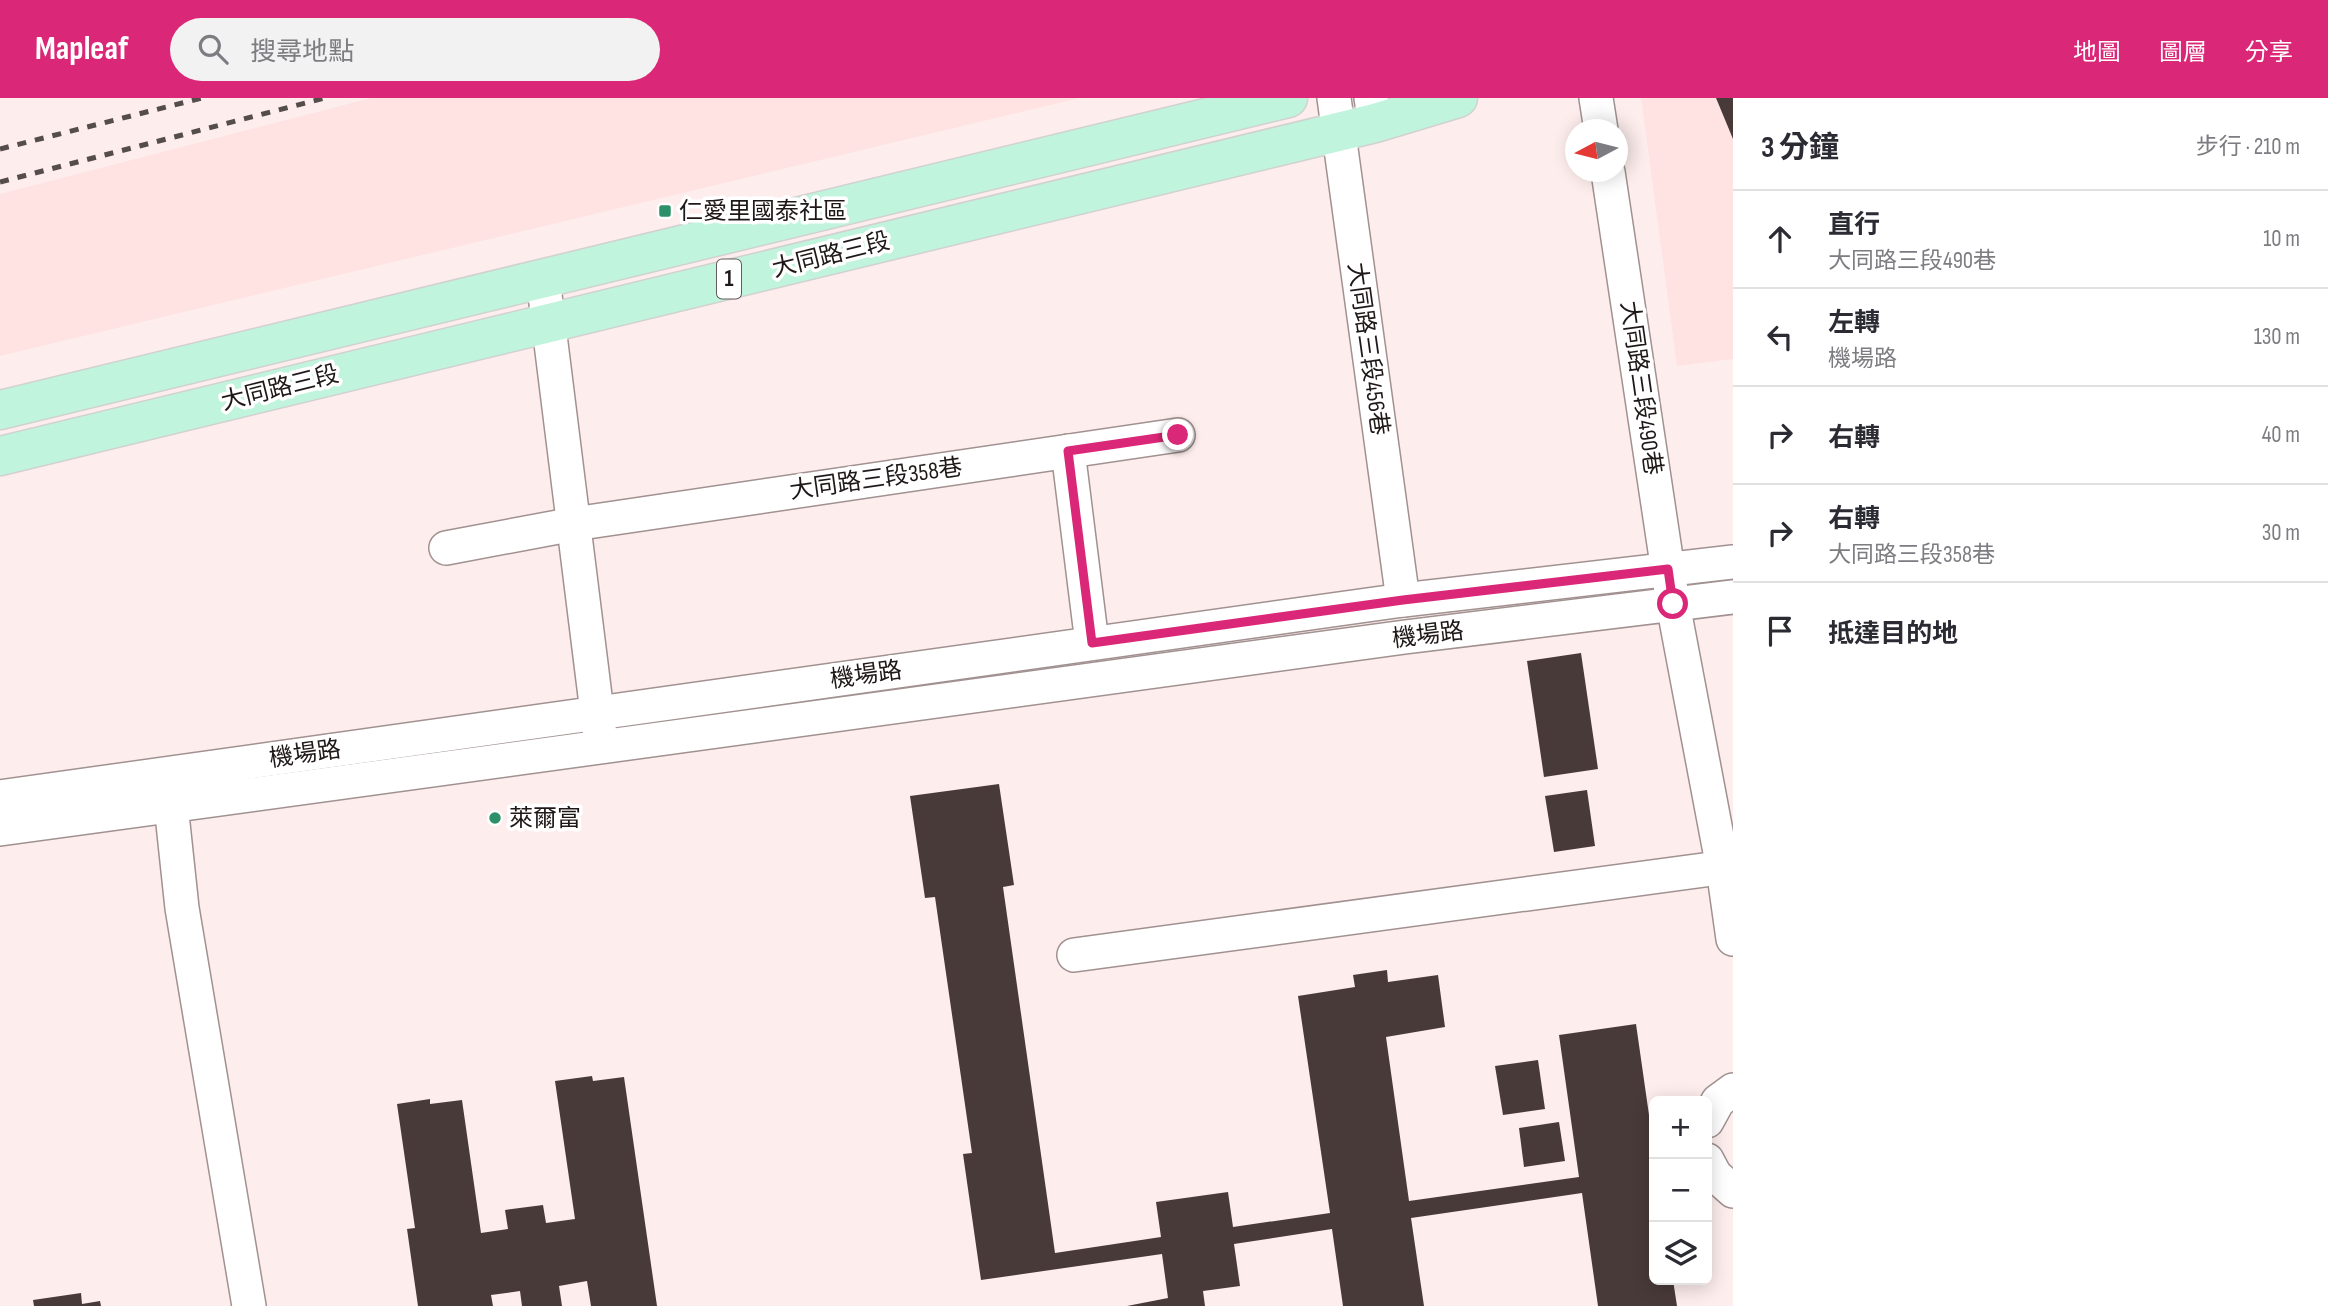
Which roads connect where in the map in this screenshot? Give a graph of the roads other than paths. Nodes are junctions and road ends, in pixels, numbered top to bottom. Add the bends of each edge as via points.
1 (1288, 98) edge
2 (1458, 98) edge
3 (1596, 98) edge
4 (1373, 110) edge
5 (1336, 115) edge
6 (1599, 119) edge
7 (1610, 182) edge
8 (542, 279) junction
9 (548, 323) junction
10 (0, 410) edge
11 (1178, 435) dead end
12 (1068, 451) junction
13 (0, 456) edge
14 (573, 524) junction
15 (446, 548) dead end
16 (1733, 562) edge
17 (1668, 569) junction
18 (1733, 597) edge
19 (1403, 600) junction
20 (1673, 604) junction
21 (1092, 643) junction
22 (600, 729) junction
23 (0, 797) edge
24 (171, 805) junction
25 (0, 829) edge
26 (1728, 867) edge
27 (1733, 939) edge
28 (1074, 956) dead end
29 (1733, 1090) edge
30 (1712, 1112) edge
31 (1712, 1171) edge
32 (1733, 1191) edge
33 (249, 1306) edge

1 - 8 main road, 大同路三段 / 1
2 - 4 main road, 大同路三段 / 1
3 - 6 street
4 - 5 main road, 大同路三段 / 1
5 - 9 main road, 大同路三段 / 1
5 - 19 street, 大同路三段456巷
7 - 17 street, 大同路三段490巷
8 - 9 street
8 - 10 main road, 大同路三段 / 1
9 - 13 main road, 大同路三段 / 1
9 - 14 street
11 - 12 street, 大同路三段358巷
12 - 14 street, 大同路三段358巷
12 - 21 street
14 - 15 street, 大同路三段358巷
14 - 22 street
16 - 17 street, 機場路
17 - 19 street, 機場路
17 - 20 street, 大同路三段490巷
18 - 20 street, 機場路
19 - 21 street, 機場路
20 - 22 street, 機場路
20 - 26 street, 大同路三段490巷
21 - 22 street, 機場路
22 - 23 street, 機場路
22 - 24 street, 機場路
24 - 25 street, 機場路
24 - 33 street via 184,921
26 - 27 street, 大同路三段490巷
26 - 28 street
29 - 30 street
31 - 32 street

